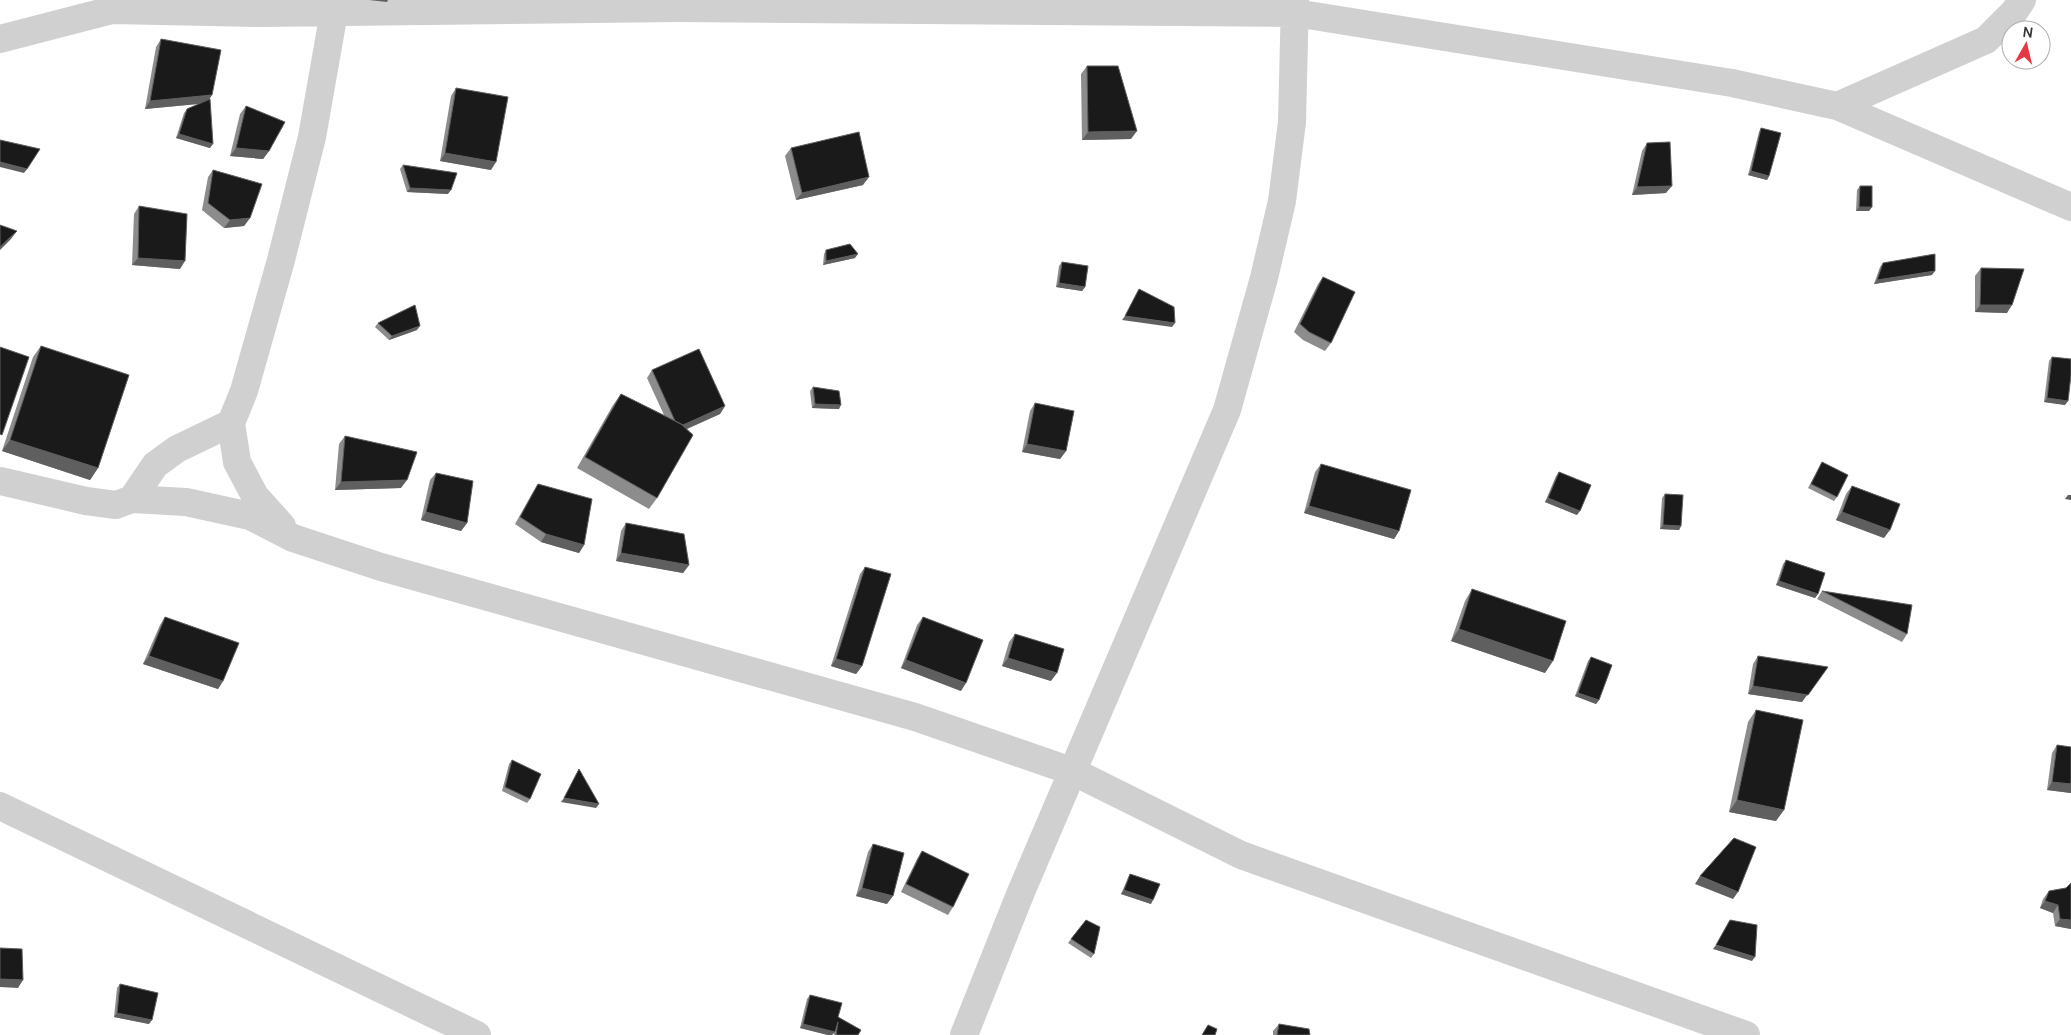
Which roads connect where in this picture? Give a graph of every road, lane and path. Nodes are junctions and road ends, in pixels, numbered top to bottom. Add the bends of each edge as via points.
1 (2022, 0) edge
2 (112, 5) edge
3 (1295, 6) edge
4 (334, 12) junction
5 (0, 39) edge
6 (1838, 106) junction
7 (2071, 207) edge
8 (231, 423) junction
9 (0, 481) edge
10 (132, 499) junction
11 (293, 538) junction
12 (1074, 772) junction
13 (0, 806) edge
14 (477, 1035) edge
15 (964, 1035) edge
16 (1746, 1035) edge

1 - 6 street via 1986,40
2 - 4 street
2 - 5 street
3 - 4 street
3 - 6 street via 1732,83
3 - 12 street via 1292,122 1282,201 1227,410
4 - 8 street via 312,137 244,391
6 - 7 street
8 - 10 street via 177,449 156,465
8 - 11 street via 237,462 255,496
9 - 10 street via 86,501 116,505
10 - 11 street via 186,502 250,516
11 - 12 street via 381,567 915,717
12 - 15 street via 1021,892
12 - 16 street via 1241,855
13 - 14 street

